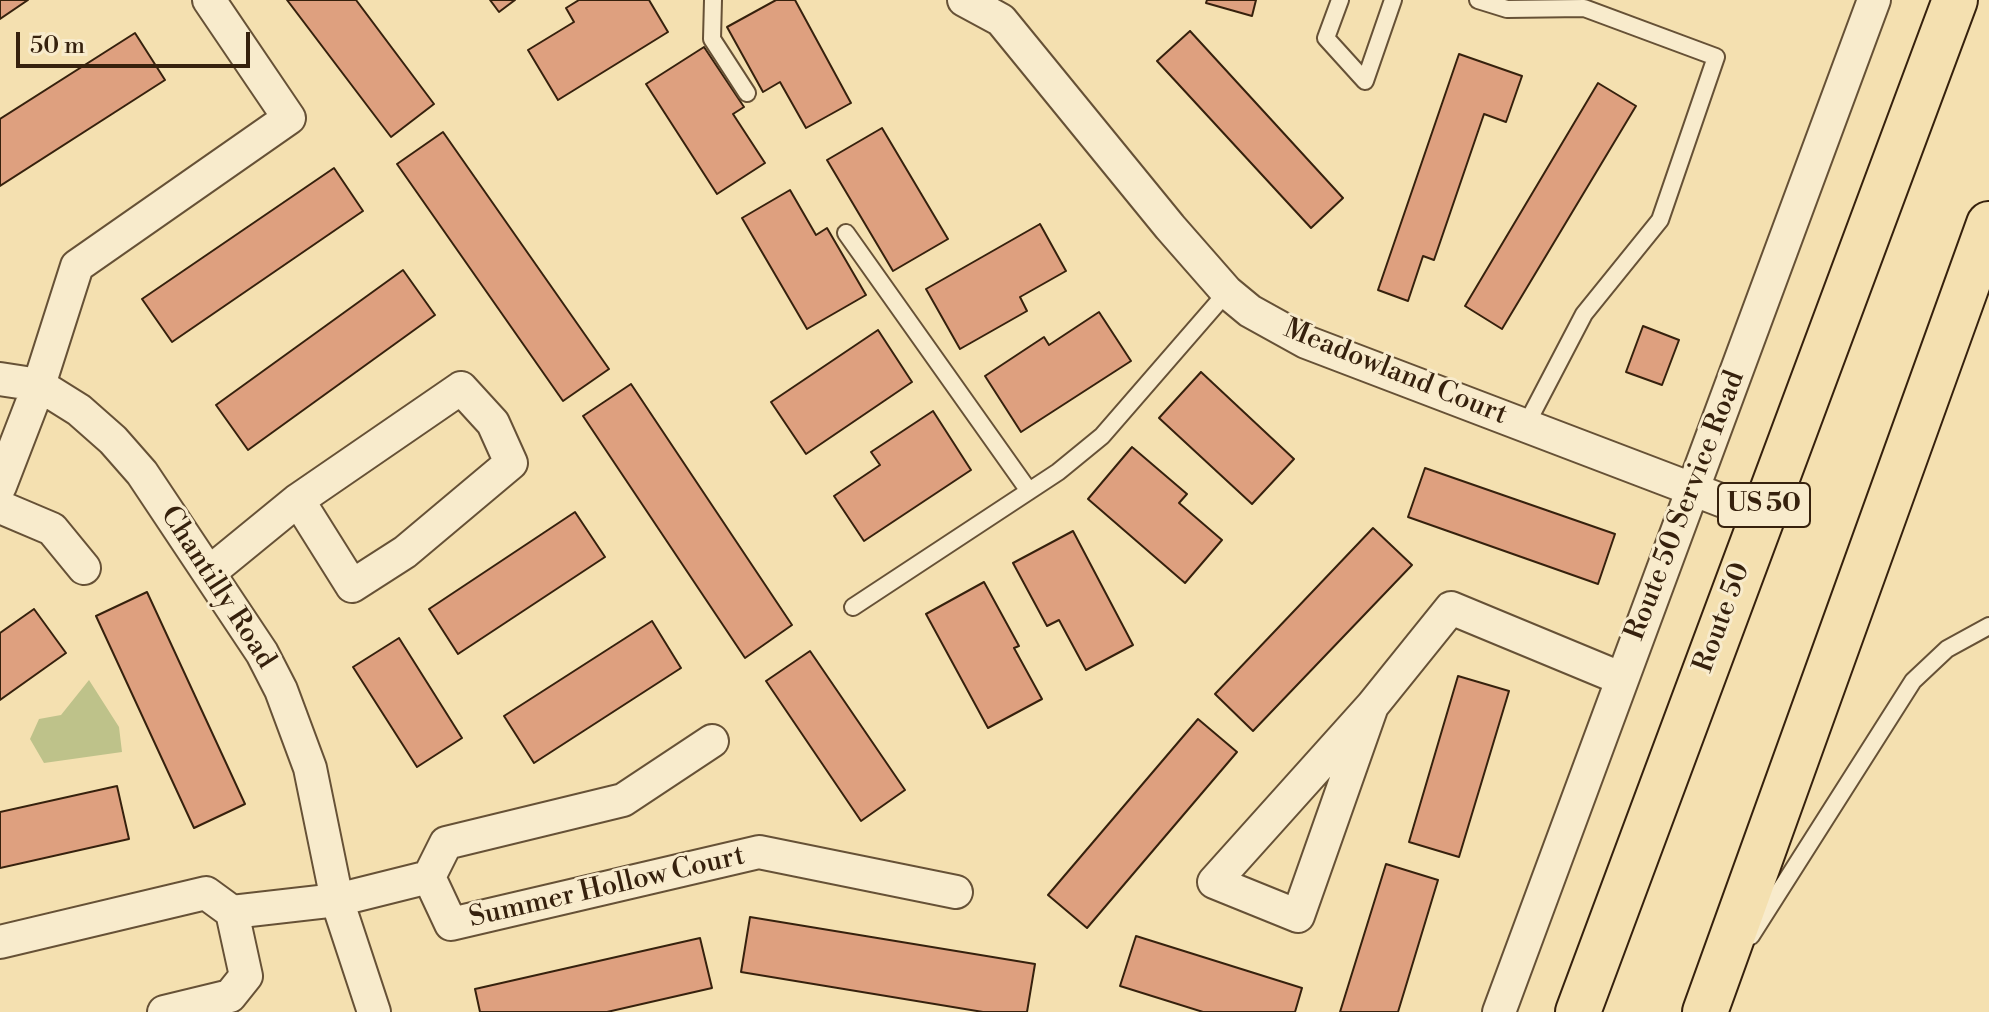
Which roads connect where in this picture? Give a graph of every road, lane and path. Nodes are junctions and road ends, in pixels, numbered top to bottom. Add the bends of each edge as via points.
1 (209, 0) edge
2 (713, 0) edge
3 (964, 0) edge
4 (1340, 0) edge
5 (1393, 0) edge
6 (1478, 0) edge
7 (1874, 0) edge
8 (1955, 0) edge
9 (747, 93) dead end
10 (1989, 224) edge
11 (846, 233) dead end
12 (1227, 292) junction
13 (0, 379) edge
14 (39, 385) junction
15 (1526, 425) junction
16 (0, 486) edge
17 (1694, 488) junction
18 (1029, 491) junction
19 (298, 500) junction
20 (0, 507) edge
21 (1760, 515) junction
22 (84, 568) dead end
23 (210, 572) junction
24 (853, 607) dead end
25 (1989, 626) edge
26 (1620, 678) junction
27 (1372, 706) junction
28 (712, 741) dead end
29 (429, 877) junction
30 (956, 892) dead end
31 (337, 900) junction
32 (232, 912) junction
33 (0, 942) edge
34 (1707, 1007) edge
35 (164, 1012) edge
36 (374, 1012) edge
37 (1499, 1012) edge
38 (1578, 1012) edge

1 - 14 street via 289,118 77,266
2 - 9 lane via 712,39
3 - 12 street, Meadowland Court via 1001,20
4 - 5 lane via 1326,38 1365,81
6 - 15 lane via 1507,9 1584,8 1716,57 1660,220 1584,314
7 - 17 street, Route 50 Service Road
8 - 21 highway, Route 50 / US 50
10 - 34 highway
11 - 18 lane
12 - 15 street, Meadowland Court via 1306,342
12 - 18 lane via 1102,436
13 - 14 street, Chantilly Road
14 - 16 street
14 - 23 street, Chantilly Road via 113,440
15 - 17 street, Meadowland Court
17 - 21 street, Meadowland Court
17 - 26 street, Route 50 Service Road
18 - 24 lane
19 - 19 street via 352,586 405,552 511,463 493,423 461,388
19 - 23 street
20 - 22 street via 52,529
21 - 38 highway, Route 50 / US 50
23 - 31 street, Chantilly Road via 284,698 310,768
25 - 34 lane via 1947,649 1913,681
26 - 27 street via 1451,608
26 - 37 street, Route 50 Service Road
27 - 27 street via 1278,812 1214,882 1298,916
28 - 29 street via 623,800 446,843
29 - 30 street, Summer Hollow Court via 451,924 759,852
29 - 31 street
31 - 32 street
31 - 36 street, Chantilly Road
32 - 33 street via 206,893
32 - 35 street via 246,976 230,996

